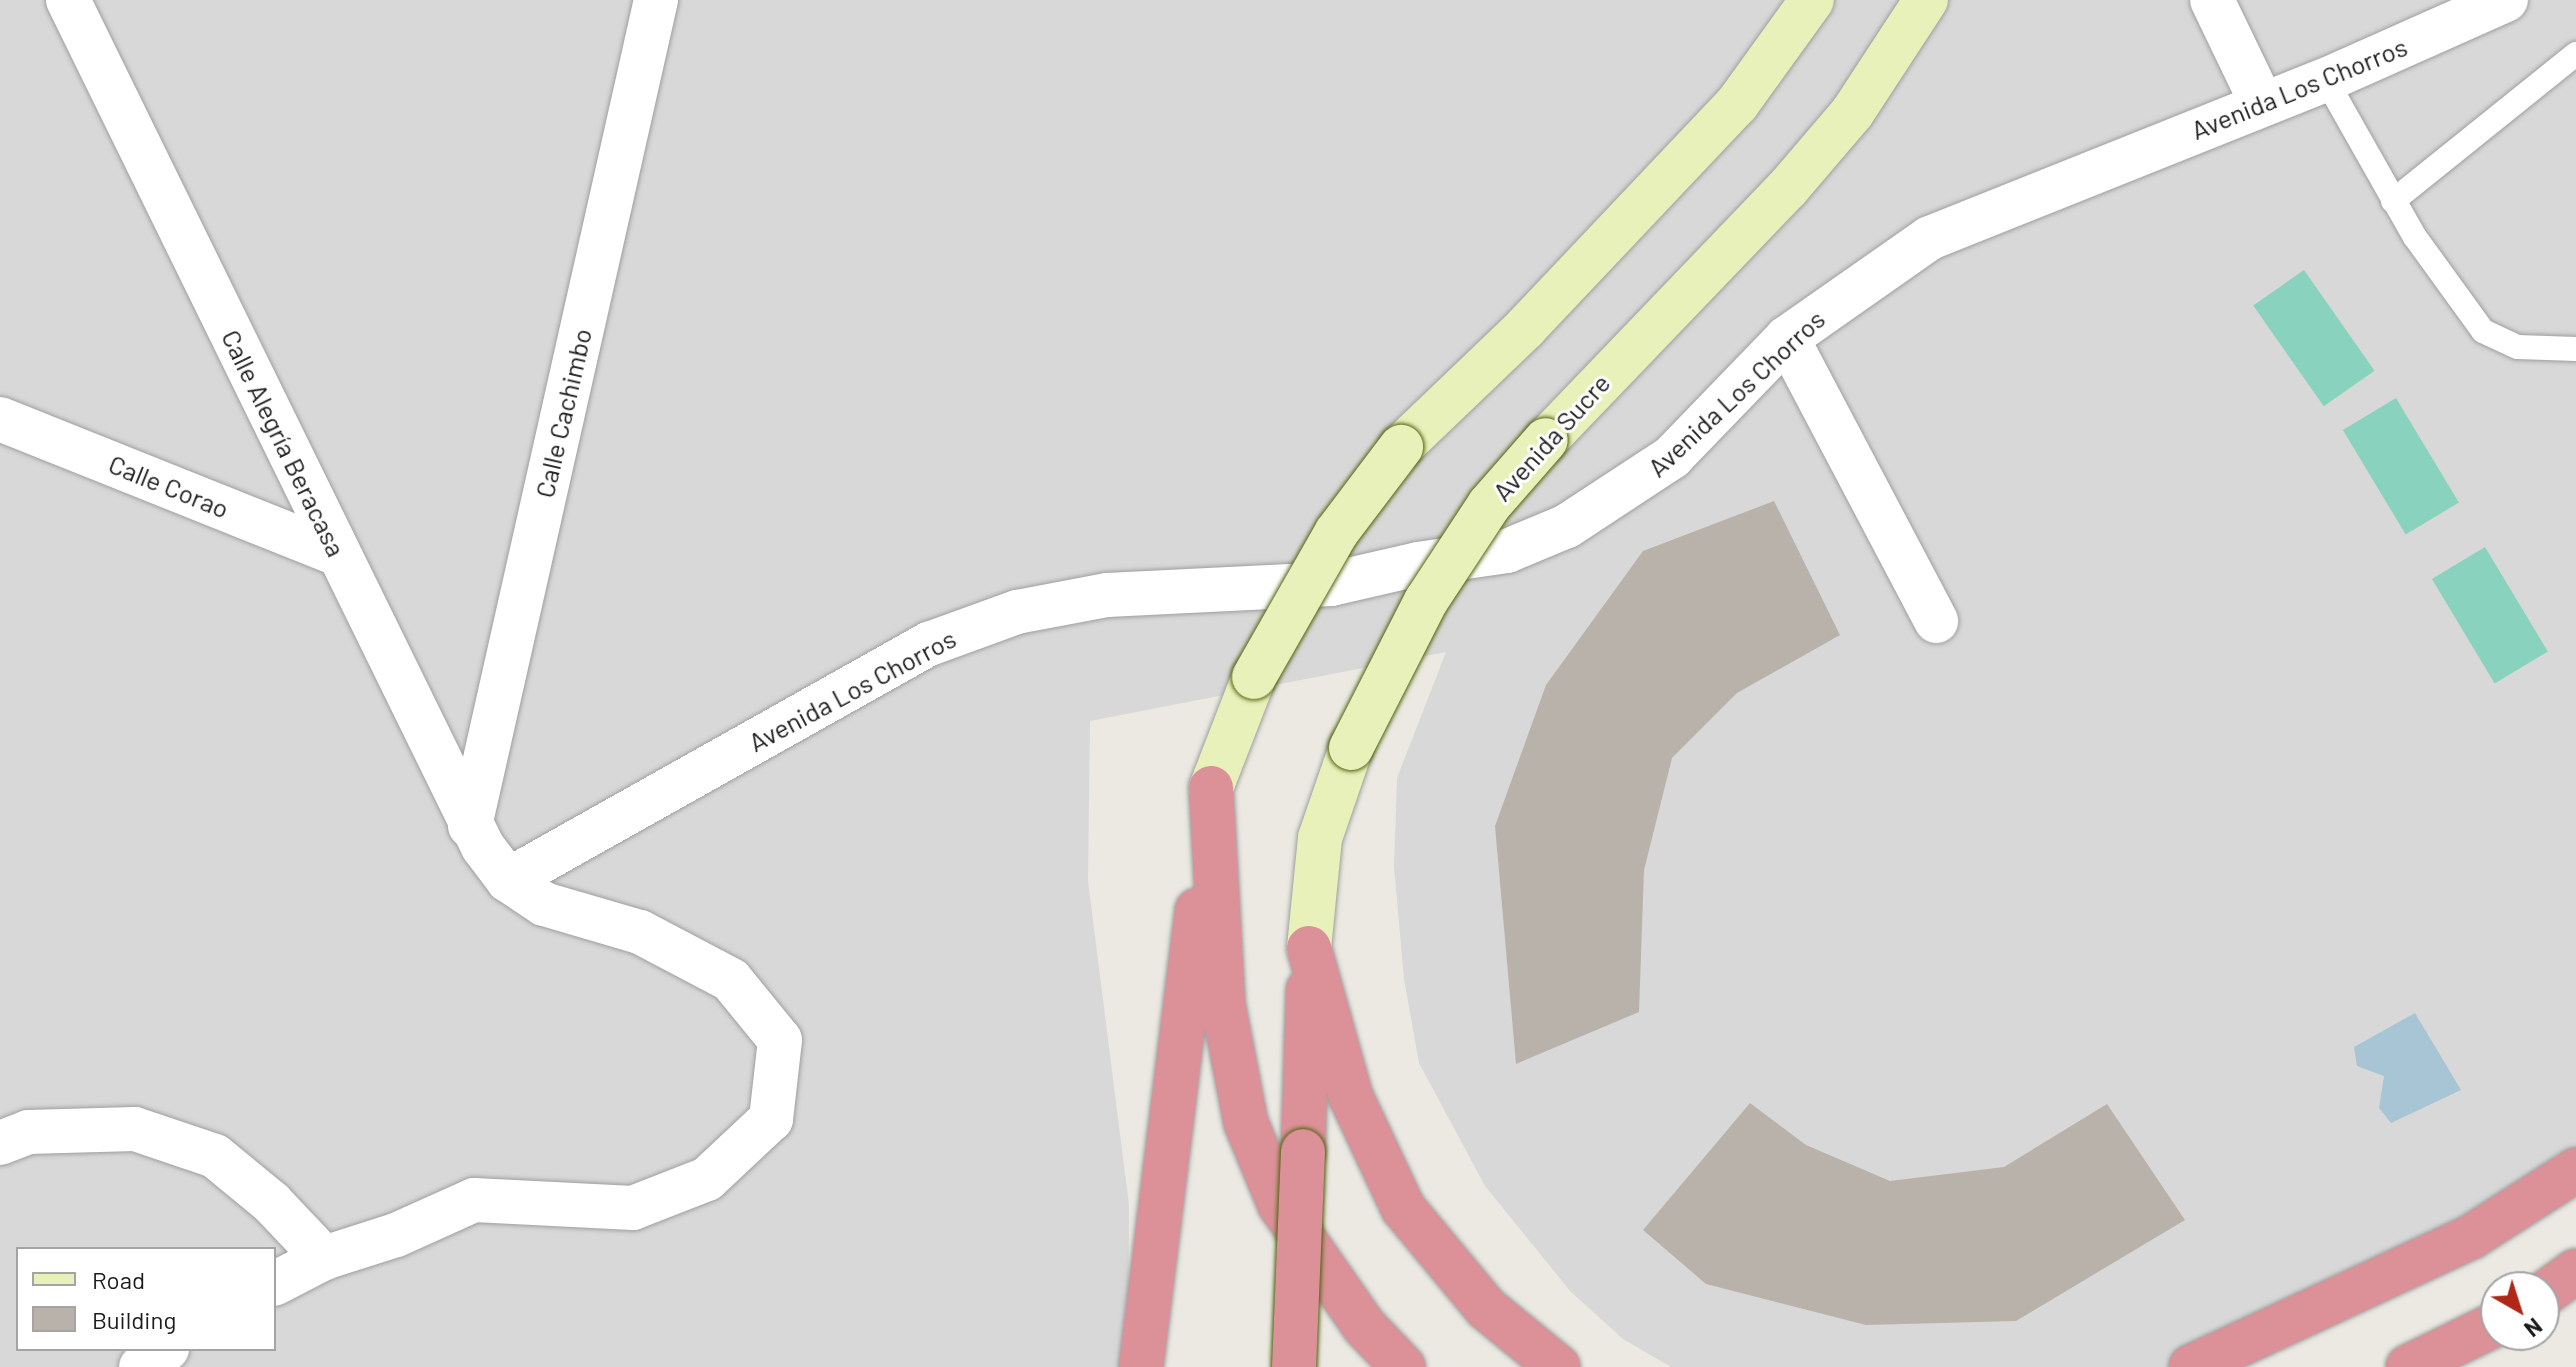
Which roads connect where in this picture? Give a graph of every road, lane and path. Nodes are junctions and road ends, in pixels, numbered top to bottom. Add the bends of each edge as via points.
1 (68, 0) edge
2 (656, 0) edge
3 (1812, 0) edge
4 (1926, 0) edge
5 (2212, 0) edge
6 (2506, 0) edge
7 (2576, 54) edge
8 (2326, 80) junction
9 (2261, 102) junction
10 (2393, 201) junction
11 (1787, 338) junction
12 (2576, 349) edge
13 (0, 419) edge
14 (338, 554) junction
15 (1936, 621) dead end
16 (1211, 788) junction
17 (470, 826) junction
18 (508, 880) junction
19 (1309, 948) junction
20 (0, 1143) edge
21 (2576, 1170) edge
22 (324, 1258) junction
23 (276, 1283) edge
24 (2480, 1332) edge
25 (164, 1351) edge
26 (141, 1367) edge
27 (1141, 1367) edge
28 (1294, 1367) edge
29 (1403, 1367) edge
30 (1558, 1367) edge
31 (2191, 1367) edge
32 (2408, 1367) edge

1 - 14 street, Calle Alegría Beracasa
2 - 17 street, Calle Cachimbo
3 - 16 main road, bridge via 1737,104 1526,327 1401,447 1336,533 1254,677
4 - 19 main road, Avenida Sucre, bridge via 1852,113 1489,505 1426,601 1351,748 1320,838
5 - 9 street
6 - 8 street, Avenida Los Chorros
7 - 10 lane
8 - 9 street, Avenida Los Chorros
8 - 10 lane
9 - 11 street, Avenida Los Chorros via 1930,238
10 - 12 lane via 2483,331 2518,347
11 - 15 street
11 - 18 street, Avenida Los Chorros via 1672,457 1619,497 1543,536 1507,551 1331,584 1107,595 1017,612 929,644
13 - 14 street, Calle Corao
14 - 17 street, Calle Alegría Beracasa
16 - 27 highway
16 - 29 highway via 1223,1004 1246,1123 1280,1205 1364,1326
17 - 18 street, Calle Alegría Beracasa
18 - 22 street via 544,904 640,932 731,980 780,1040 771,1119 707,1179 633,1208 474,1200 396,1235
19 - 28 highway, bridge
19 - 30 highway via 1351,1097 1403,1208 1486,1308
20 - 22 street via 28,1132 135,1129 215,1156 272,1203
21 - 31 highway via 2471,1237
22 - 23 street
24 - 32 highway
25 - 26 street

